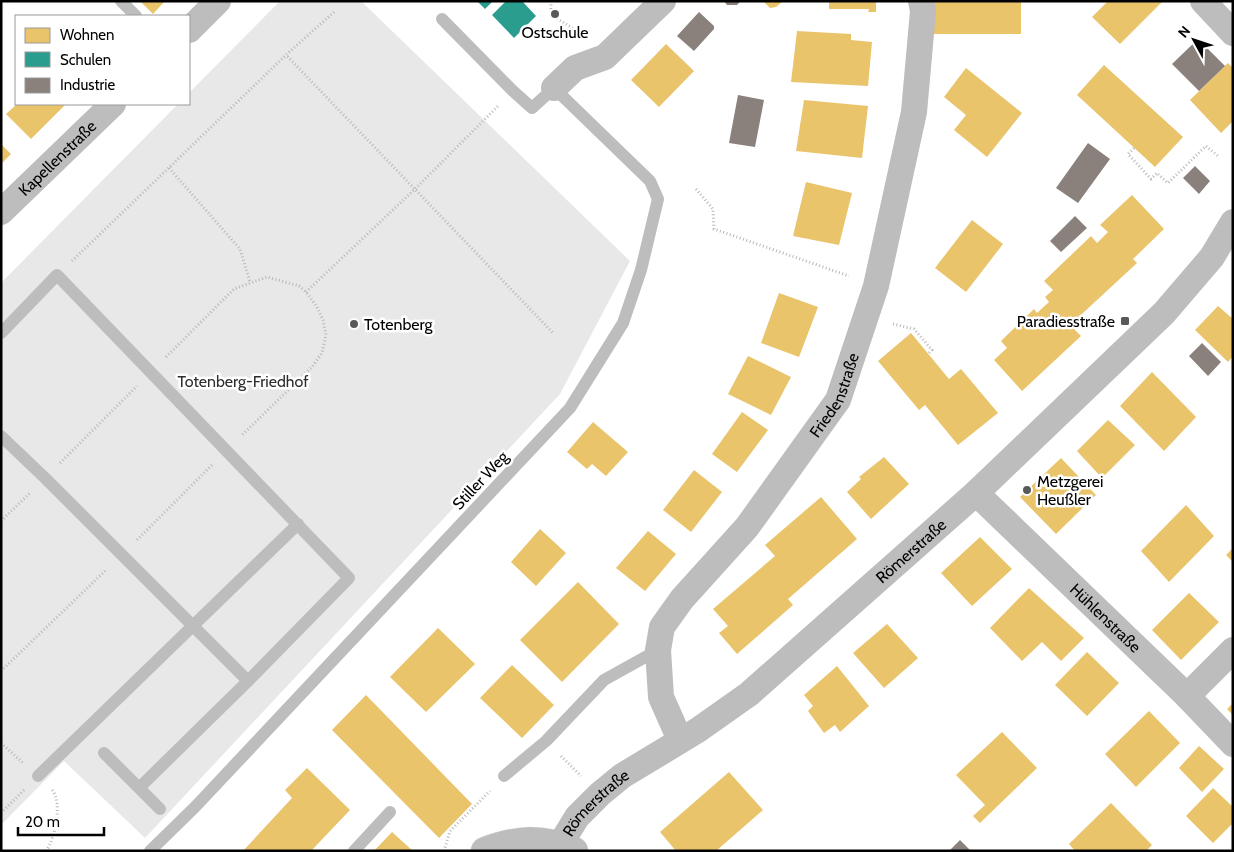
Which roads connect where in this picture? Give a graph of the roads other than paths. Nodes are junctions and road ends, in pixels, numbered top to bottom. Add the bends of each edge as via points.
1 (121, 1) edge
2 (218, 1) edge
3 (664, 1) edge
4 (921, 1) edge
5 (1203, 1) edge
6 (135, 15) edge
7 (442, 20) dead end
8 (190, 29) edge
9 (1233, 32) edge
10 (554, 88) junction
11 (112, 105) edge
12 (1, 212) edge
13 (1233, 222) edge
14 (1, 333) edge
15 (1, 436) edge
16 (976, 493) junction
17 (298, 524) junction
18 (193, 626) junction
19 (658, 650) junction
20 (1233, 650) edge
21 (248, 681) junction
22 (1187, 696) junction
23 (680, 740) junction
24 (1233, 744) edge
25 (104, 753) dead end
26 (38, 776) road end
27 (504, 776) road end
28 (139, 788) junction
29 (160, 809) dead end
30 (390, 812) dead end
31 (567, 848) edge
32 (150, 851) edge
33 (354, 851) edge
34 (485, 851) edge

1 - 6 lane
2 - 8 street
3 - 10 street via 605,58 575,68
4 - 19 street, Friedenstraße via 923,11 914,112 876,286 838,400 747,527 682,599 662,628
5 - 9 street
7 - 10 lane via 532,108
10 - 32 lane, Stiller Weg via 650,181 658,199 624,323 570,408
11 - 12 street, Kapellenstraße
13 - 16 street, Römerstraße via 1212,257 1164,313
14 - 17 lane via 57,275
15 - 18 lane
16 - 22 street, Hühlenstraße
16 - 23 street, Römerstraße via 749,694
17 - 18 lane
17 - 21 lane via 349,578
18 - 21 lane
18 - 26 lane
19 - 23 street, Friedenstraße via 661,696
19 - 27 lane via 604,680 546,741
20 - 22 street
21 - 28 lane
22 - 24 street, Hühlenstraße
23 - 31 street, Römerstraße via 622,776 600,794 577,817
25 - 28 lane
28 - 29 lane
30 - 33 lane
31 - 34 main road via 544,841 502,845

